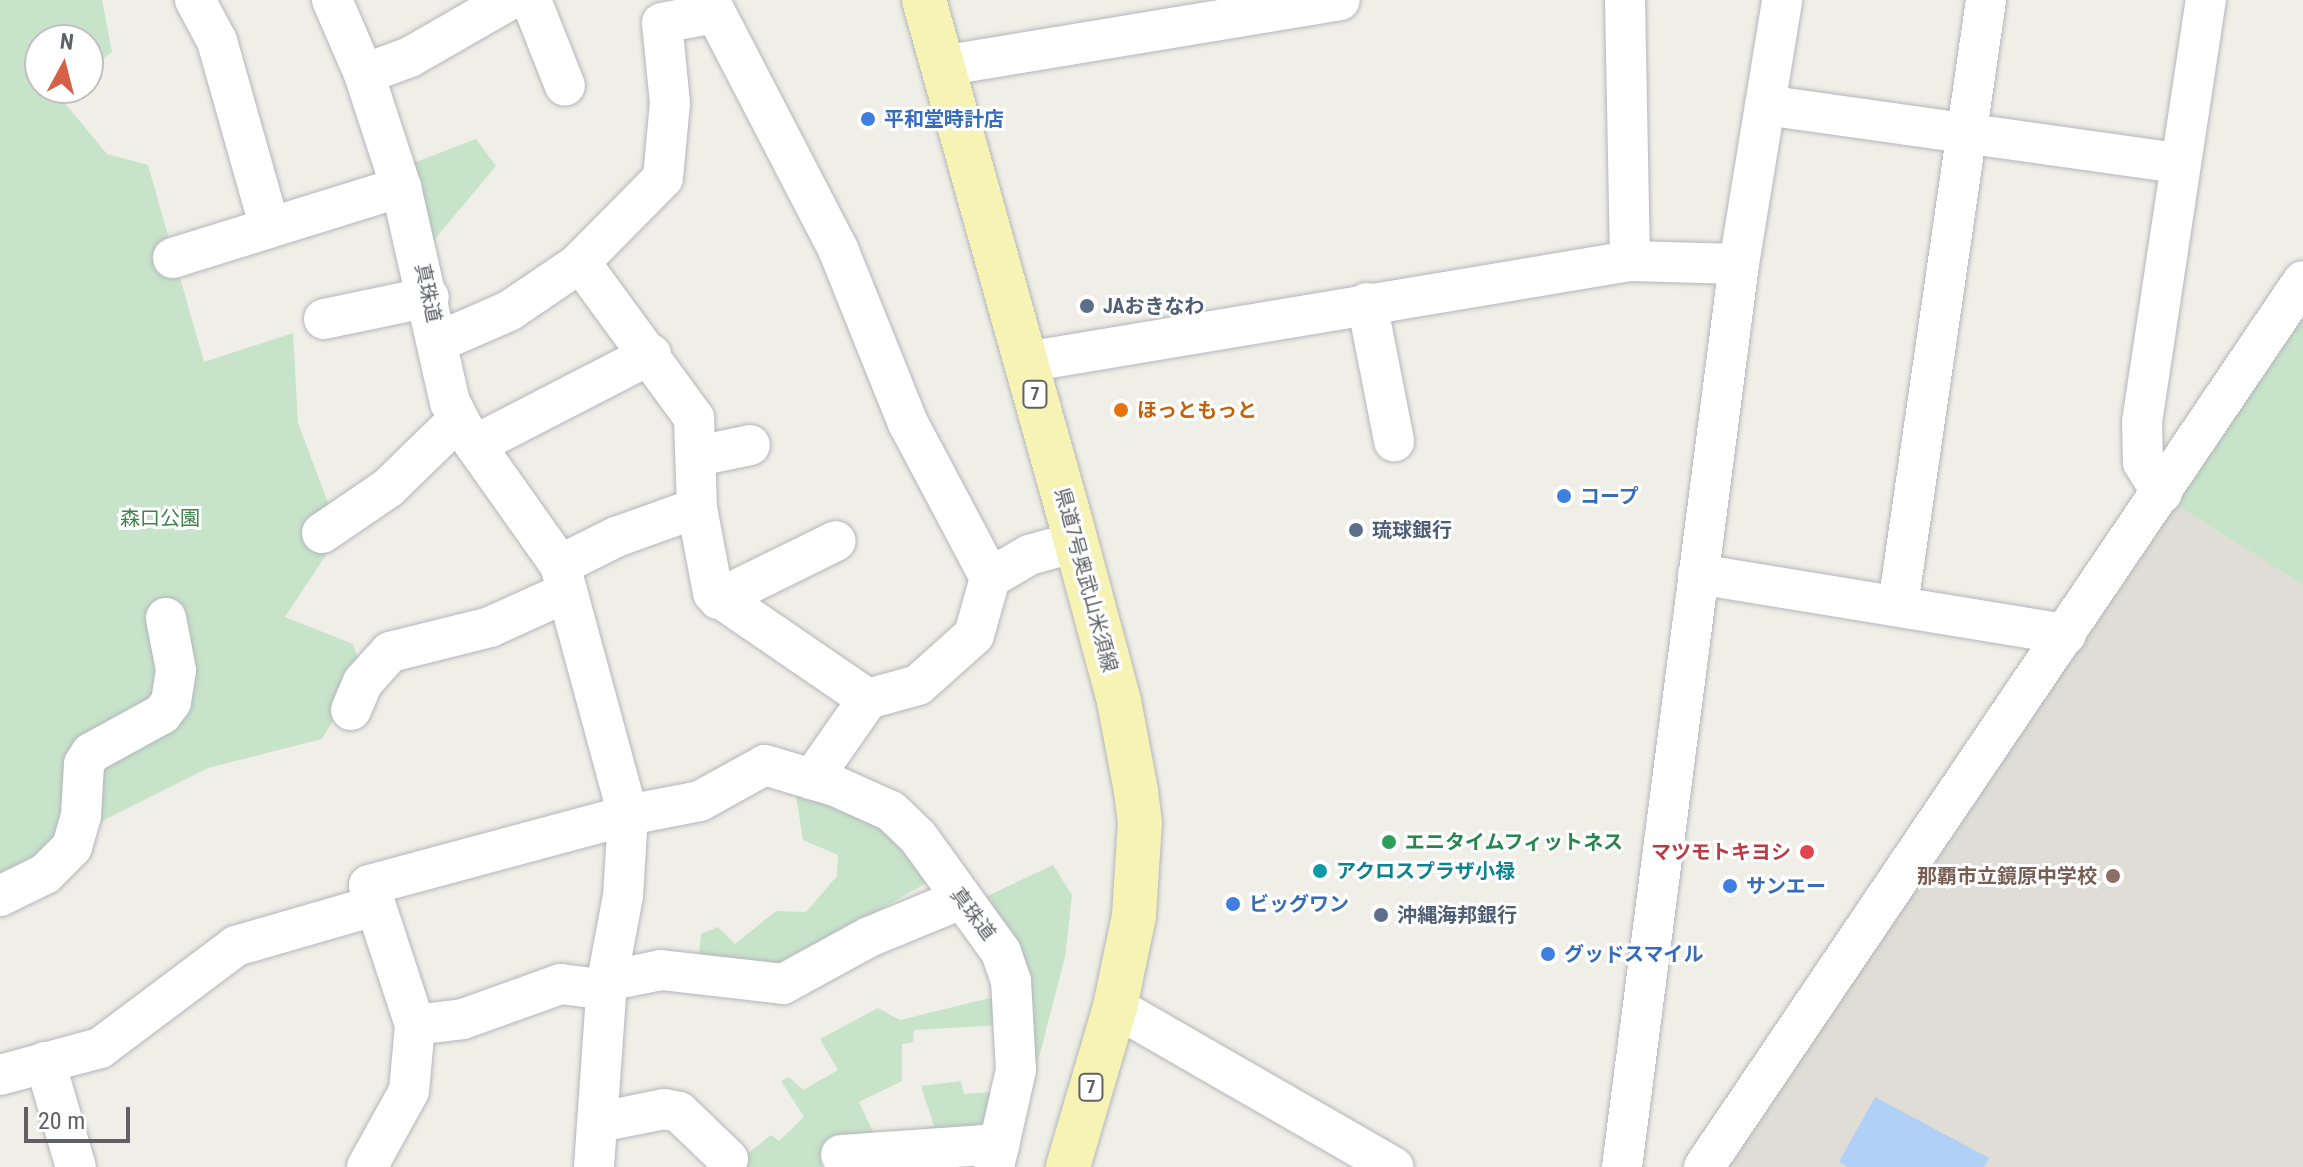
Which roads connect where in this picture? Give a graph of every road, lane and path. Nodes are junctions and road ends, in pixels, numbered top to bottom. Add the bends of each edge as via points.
1 (195, 0) edge
2 (332, 0) edge
3 (509, 0) edge
4 (531, 0) edge
5 (924, 0) edge
6 (1340, 0) edge
7 (1625, 0) edge
8 (1782, 0) edge
9 (1986, 0) edge
10 (2206, 0) edge
11 (712, 6) edge
12 (942, 66) junction
13 (364, 74) junction
14 (565, 86) dead end
15 (1765, 105) junction
16 (1967, 133) junction
17 (2179, 163) junction
18 (401, 187) junction
19 (270, 228) junction
20 (173, 258) dead end
21 (1630, 261) junction
22 (1739, 264) junction
23 (577, 265) junction
24 (2303, 281) edge
25 (429, 297) junction
26 (1367, 303) junction
27 (324, 319) dead end
28 (438, 342) junction
29 (651, 354) junction
30 (1026, 362) junction
31 (467, 432) junction
32 (1394, 441) dead end
33 (750, 445) dead end
34 (698, 456) junction
35 (2162, 493) junction
36 (697, 508) junction
37 (322, 533) dead end
38 (836, 541) dead end
39 (1076, 542) junction
40 (1698, 574) junction
41 (564, 578) junction
42 (990, 578) junction
43 (718, 599) junction
44 (1898, 605) junction
45 (166, 618) dead end
46 (2066, 634) junction
47 (868, 699) junction
48 (351, 710) dead end
49 (812, 779) junction
50 (628, 815) junction
51 (0, 896) edge
52 (961, 899) junction
53 (374, 906) junction
54 (607, 986) junction
55 (1115, 1007) junction
56 (415, 1025) junction
57 (45, 1062) junction
58 (0, 1075) edge
59 (600, 1122) junction
60 (841, 1155) dead end
61 (997, 1155) edge
62 (728, 1159) dead end
63 (76, 1167) edge
64 (367, 1167) edge
65 (594, 1167) edge
66 (1068, 1167) edge
67 (1393, 1167) edge
68 (1622, 1167) edge
69 (1704, 1167) edge

1 - 19 street via 217,41
2 - 13 street, 真珠道
3 - 13 street via 410,57
4 - 14 street
5 - 12 main road, 県道7号奥武山米須線 / 7
6 - 12 street
7 - 21 street
8 - 15 street
9 - 16 street
10 - 17 street
11 - 23 street via 662,23 670,103 663,178
11 - 42 street via 838,249 908,423
12 - 30 main road, 県道7号奥武山米須線 / 7
13 - 18 street, 真珠道
15 - 16 street
15 - 22 street
16 - 17 street
16 - 44 street
17 - 35 street via 2142,422 2143,462
18 - 19 street
18 - 25 street, 真珠道
19 - 20 street
21 - 22 street
21 - 26 street
22 - 40 street
23 - 28 street via 509,311
23 - 29 street
24 - 35 street
25 - 27 street
25 - 28 street, 真珠道
26 - 30 street
26 - 32 street
28 - 31 street, 真珠道
29 - 31 street
29 - 34 street via 694,418
30 - 39 main road, 県道7号奥武山米須線 / 7
31 - 37 street
31 - 41 street, 真珠道
33 - 34 street
34 - 36 street
35 - 46 street
36 - 41 street via 616,537
36 - 43 street
38 - 43 street
39 - 42 street via 1029,555
39 - 55 main road, 県道7号奥武山米須線 / 7 via 1119,701 1140,822 1134,916
40 - 44 street
40 - 68 street
41 - 48 street via 490,627 390,652 363,682
41 - 50 street
42 - 47 street via 974,635 918,685
43 - 47 street via 735,605
44 - 46 street
45 - 51 street via 176,670 171,702 162,714 91,753 84,764 81,815 72,847 45,874
46 - 69 street
47 - 49 street
49 - 50 street, 真珠道 via 765,765 700,801
49 - 52 street, 真珠道 via 891,811 918,837
50 - 53 street via 369,885
50 - 54 street via 623,896
52 - 54 street via 869,937 783,984 661,970
52 - 61 street, 真珠道 via 1001,952 1011,981 1016,1070
53 - 56 street
53 - 57 street via 236,946 100,1048
54 - 56 street via 561,984 463,1019
54 - 59 street
55 - 66 main road, 県道7号奥武山米須線 / 7
55 - 67 street
56 - 64 street via 409,1091
57 - 58 street
57 - 63 street
59 - 62 street via 664,1109 679,1112
59 - 65 street
60 - 61 street

